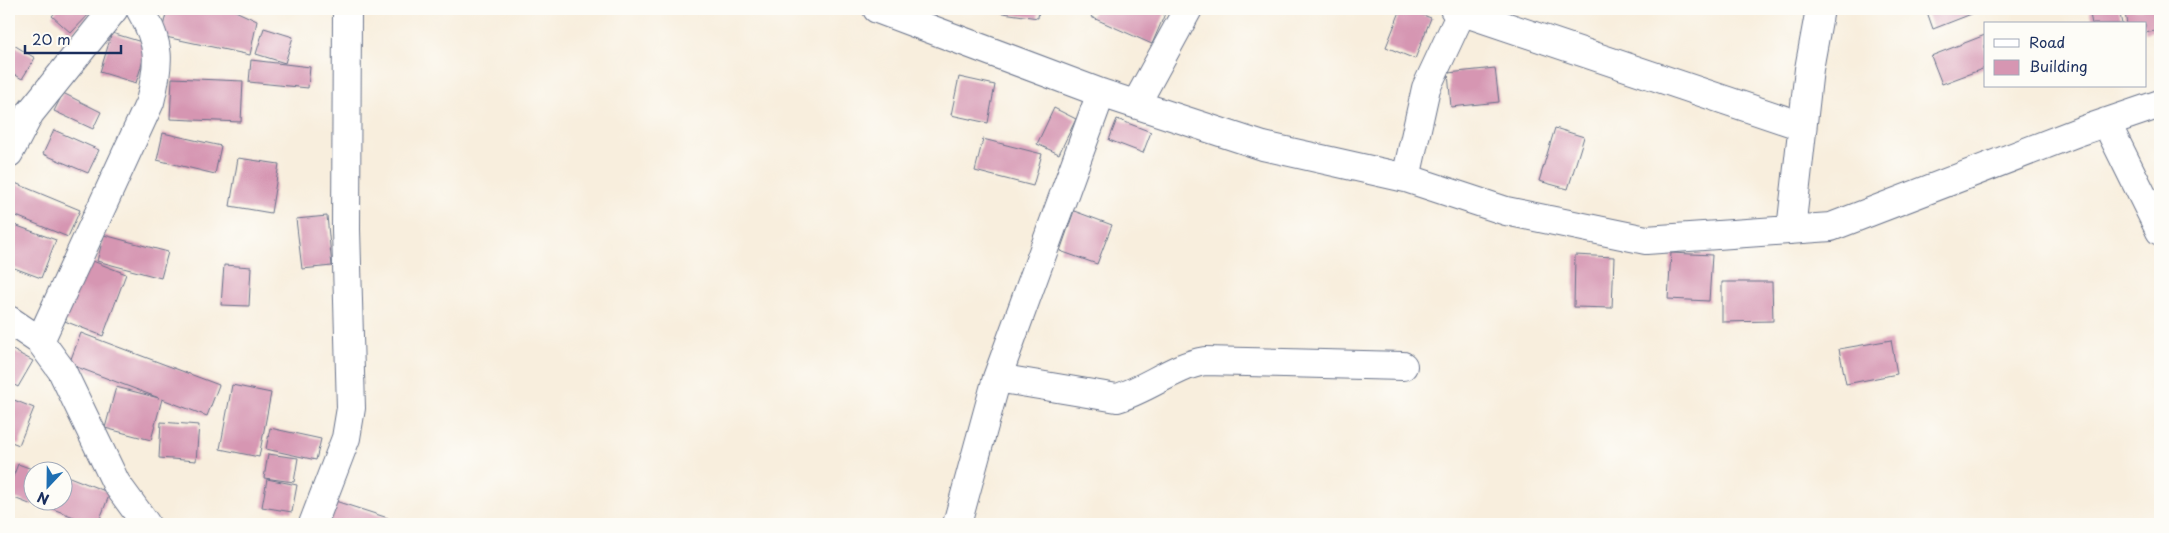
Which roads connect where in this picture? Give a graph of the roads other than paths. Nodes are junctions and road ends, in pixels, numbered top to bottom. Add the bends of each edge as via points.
1 (114, 9) edge
2 (140, 9) edge
3 (347, 9) edge
4 (877, 9) edge
5 (1188, 9) edge
6 (1820, 9) edge
7 (1460, 10) edge
8 (1100, 93) junction
9 (1136, 104) junction
10 (2160, 104) edge
11 (2106, 122) junction
12 (1802, 126) junction
13 (9, 153) edge
14 (1406, 178) junction
15 (1791, 230) junction
16 (2160, 231) edge
17 (9, 320) edge
18 (40, 341) junction
19 (1402, 366) dead end
20 (997, 378) junction
21 (146, 524) edge
22 (314, 524) edge
23 (957, 524) edge

1 - 13 street via 30,113
2 - 18 street via 151,27 158,50 150,102
3 - 22 street via 346,229 352,408 346,438
4 - 8 street
5 - 9 street
6 - 12 street
7 - 12 street
7 - 14 street via 1426,88
8 - 9 street
8 - 20 street
9 - 14 street via 1263,146
10 - 11 street
11 - 15 street via 1831,227
11 - 16 street
12 - 15 street
14 - 15 street via 1506,211 1646,240
17 - 18 street
18 - 21 street via 62,371 116,483
19 - 20 street via 1205,361 1190,363 1117,398
20 - 23 street

